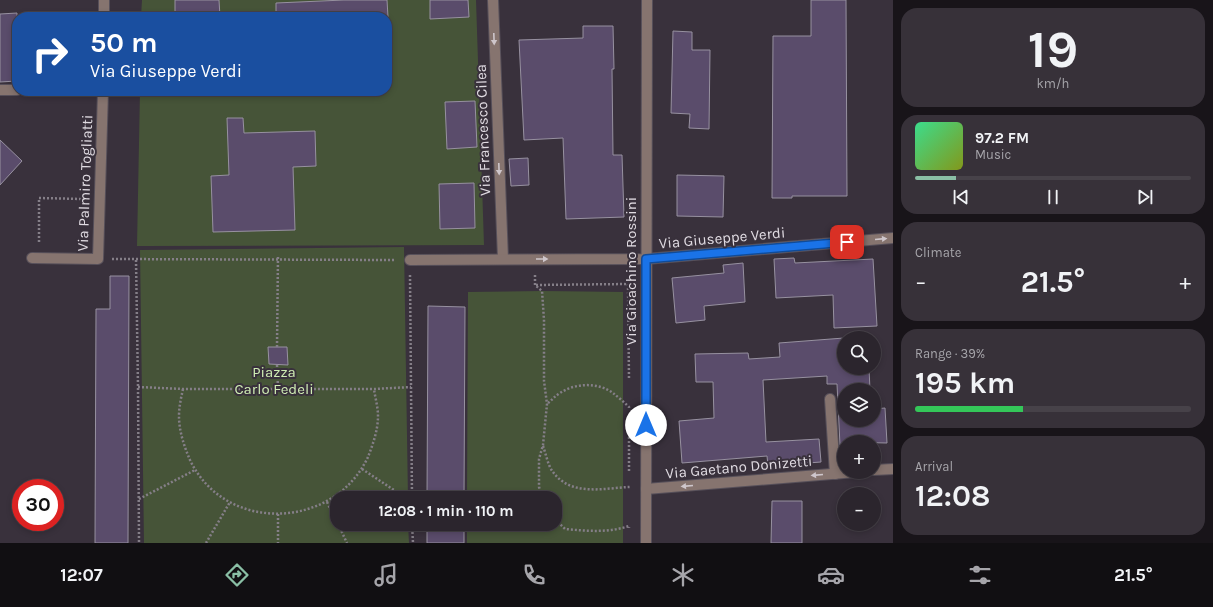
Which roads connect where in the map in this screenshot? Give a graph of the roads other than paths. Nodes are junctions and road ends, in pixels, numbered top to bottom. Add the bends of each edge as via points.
1 (104, 0) edge
2 (493, 0) edge
3 (647, 0) edge
4 (104, 12) edge
5 (0, 90) edge
6 (12, 90) edge
7 (103, 96) edge
8 (893, 238) edge
9 (35, 258) road end
10 (502, 259) junction
11 (646, 259) junction
12 (410, 260) road end
13 (830, 399) dead end
14 (893, 469) edge
15 (881, 470) edge
16 (835, 474) joint
17 (646, 489) junction
18 (646, 543) edge

1 - 4 street
2 -> 10 street, Via Francesco Cilea
3 - 11 street, Via Gioachino Rossini
5 - 6 street
7 - 9 street, Via Palmiro Togliatti via 98,259
11 -> 8 street, Via Giuseppe Verdi
10 -> 11 street, Via Giuseppe Verdi
10 - 12 street, Via Giuseppe Verdi
11 - 17 street, Via Gioachino Rossini
13 - 16 street, Via Gaetano Donizetti
14 - 15 street
16 -> 17 street, Via Gaetano Donizetti
17 - 18 street, Via Gioachino Rossini

